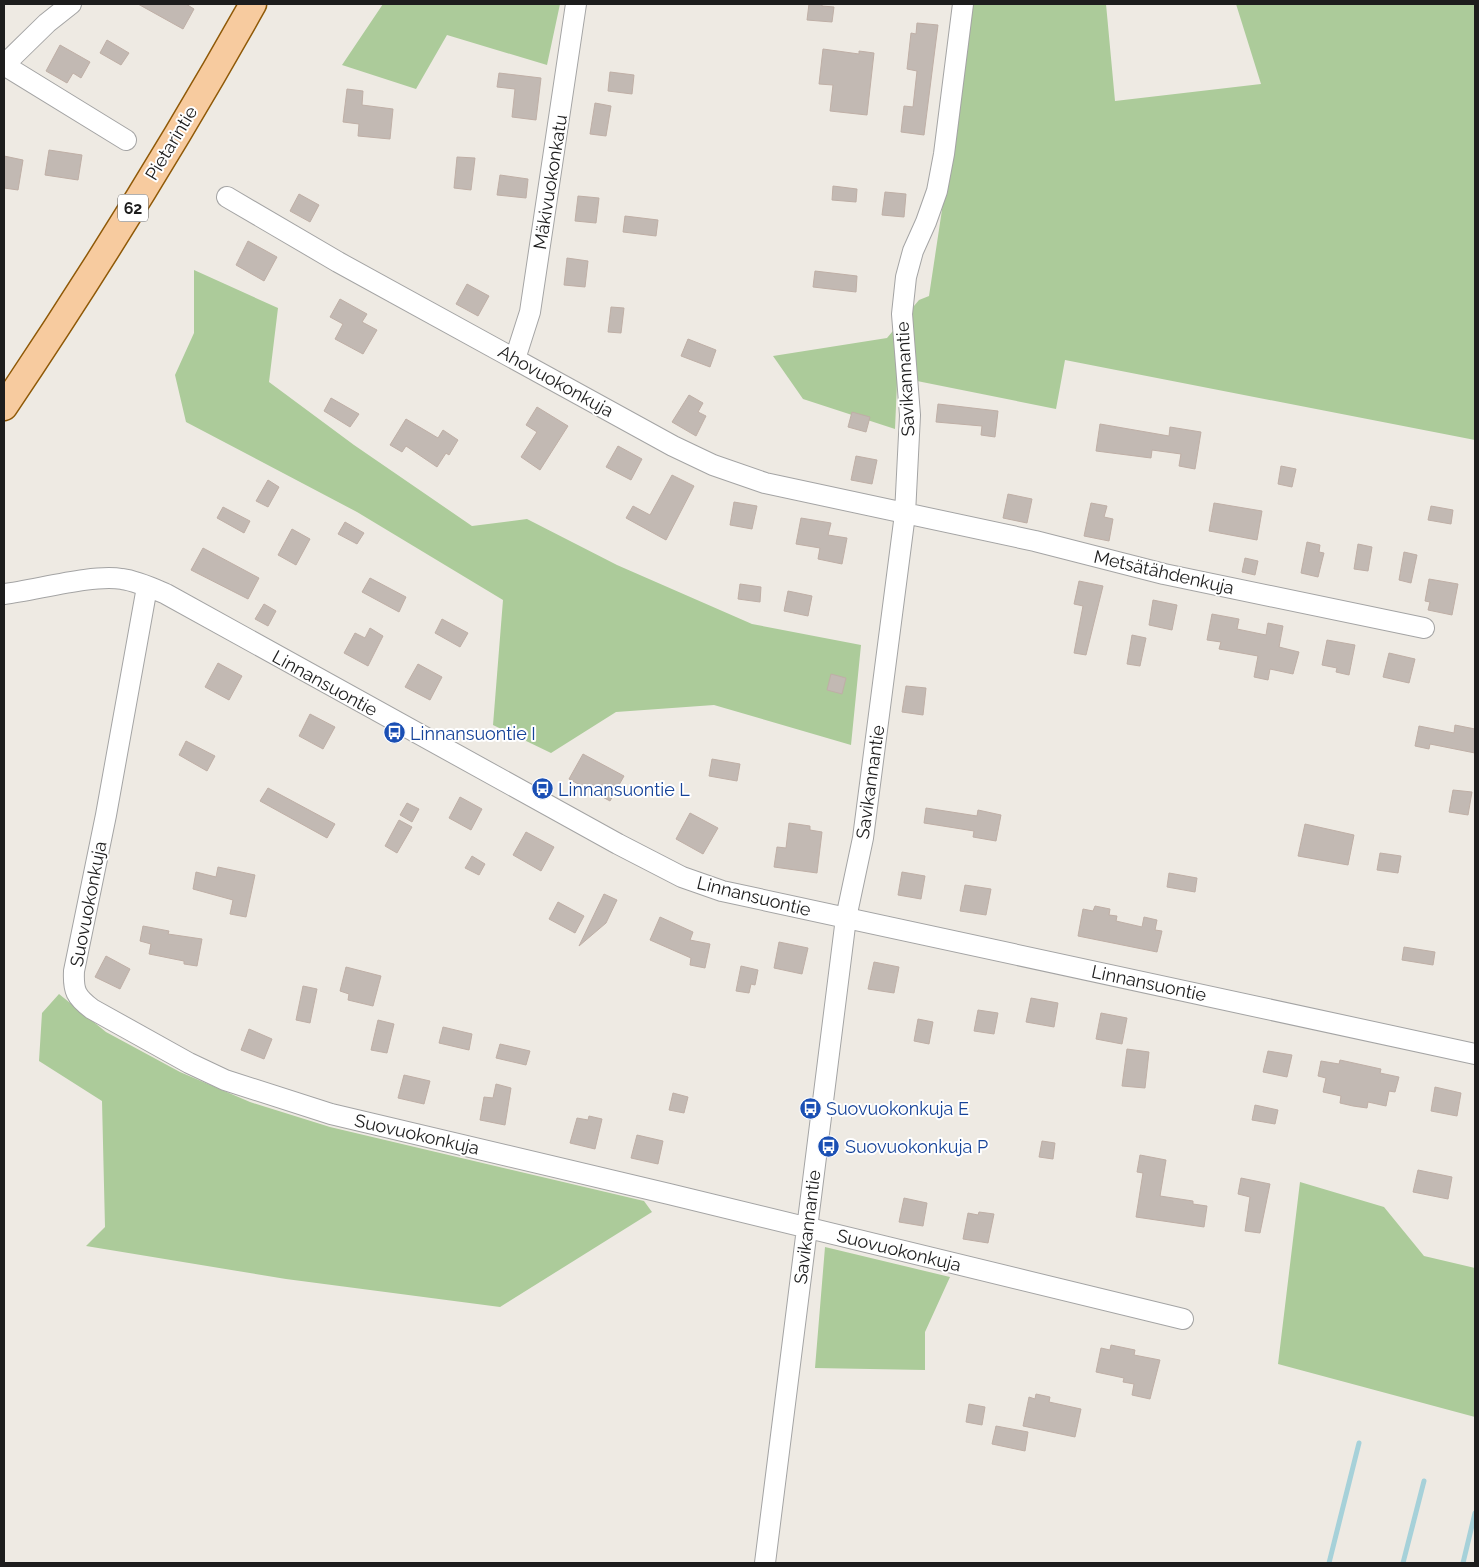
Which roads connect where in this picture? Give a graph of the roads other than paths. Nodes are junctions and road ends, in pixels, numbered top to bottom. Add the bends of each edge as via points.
1 (71, 4) edge
2 (253, 4) edge
3 (576, 4) edge
4 (963, 4) edge
5 (5, 65) edge
6 (126, 140) dead end
7 (227, 197) dead end
8 (515, 359) junction
9 (4, 406) edge
10 (905, 514) junction
11 (147, 586) junction
12 (4, 594) edge
13 (1424, 628) dead end
14 (846, 918) junction
15 (1475, 1054) edge
16 (807, 1228) junction
17 (1183, 1319) dead end
18 (765, 1563) edge

1 - 5 street
2 - 9 main road, Pietarintie / 62 via 127,218
3 - 8 street, Mäkivuokonkatu via 530,312
4 - 10 street, Savikannantie via 937,191 913,251 905,286 903,342 909,378 910,415
5 - 6 street
7 - 8 street, Ahovuokonkuja
8 - 10 street, Ahovuokonkuja via 713,465 765,482
10 - 13 street, Metsätähdenkuja via 1035,541 1164,574
10 - 14 street, Savikannantie via 863,838
11 - 12 street, Linnansuontie via 120,578
11 - 14 street, Linnansuontie via 682,877 731,893
11 - 16 street, Suovuokonkuja via 106,815 79,942 74,984 78,998 188,1063 265,1094 332,1114
14 - 15 street, Linnansuontie
14 - 16 street, Savikannantie
16 - 17 street, Suovuokonkuja
16 - 18 street, Savikannantie

